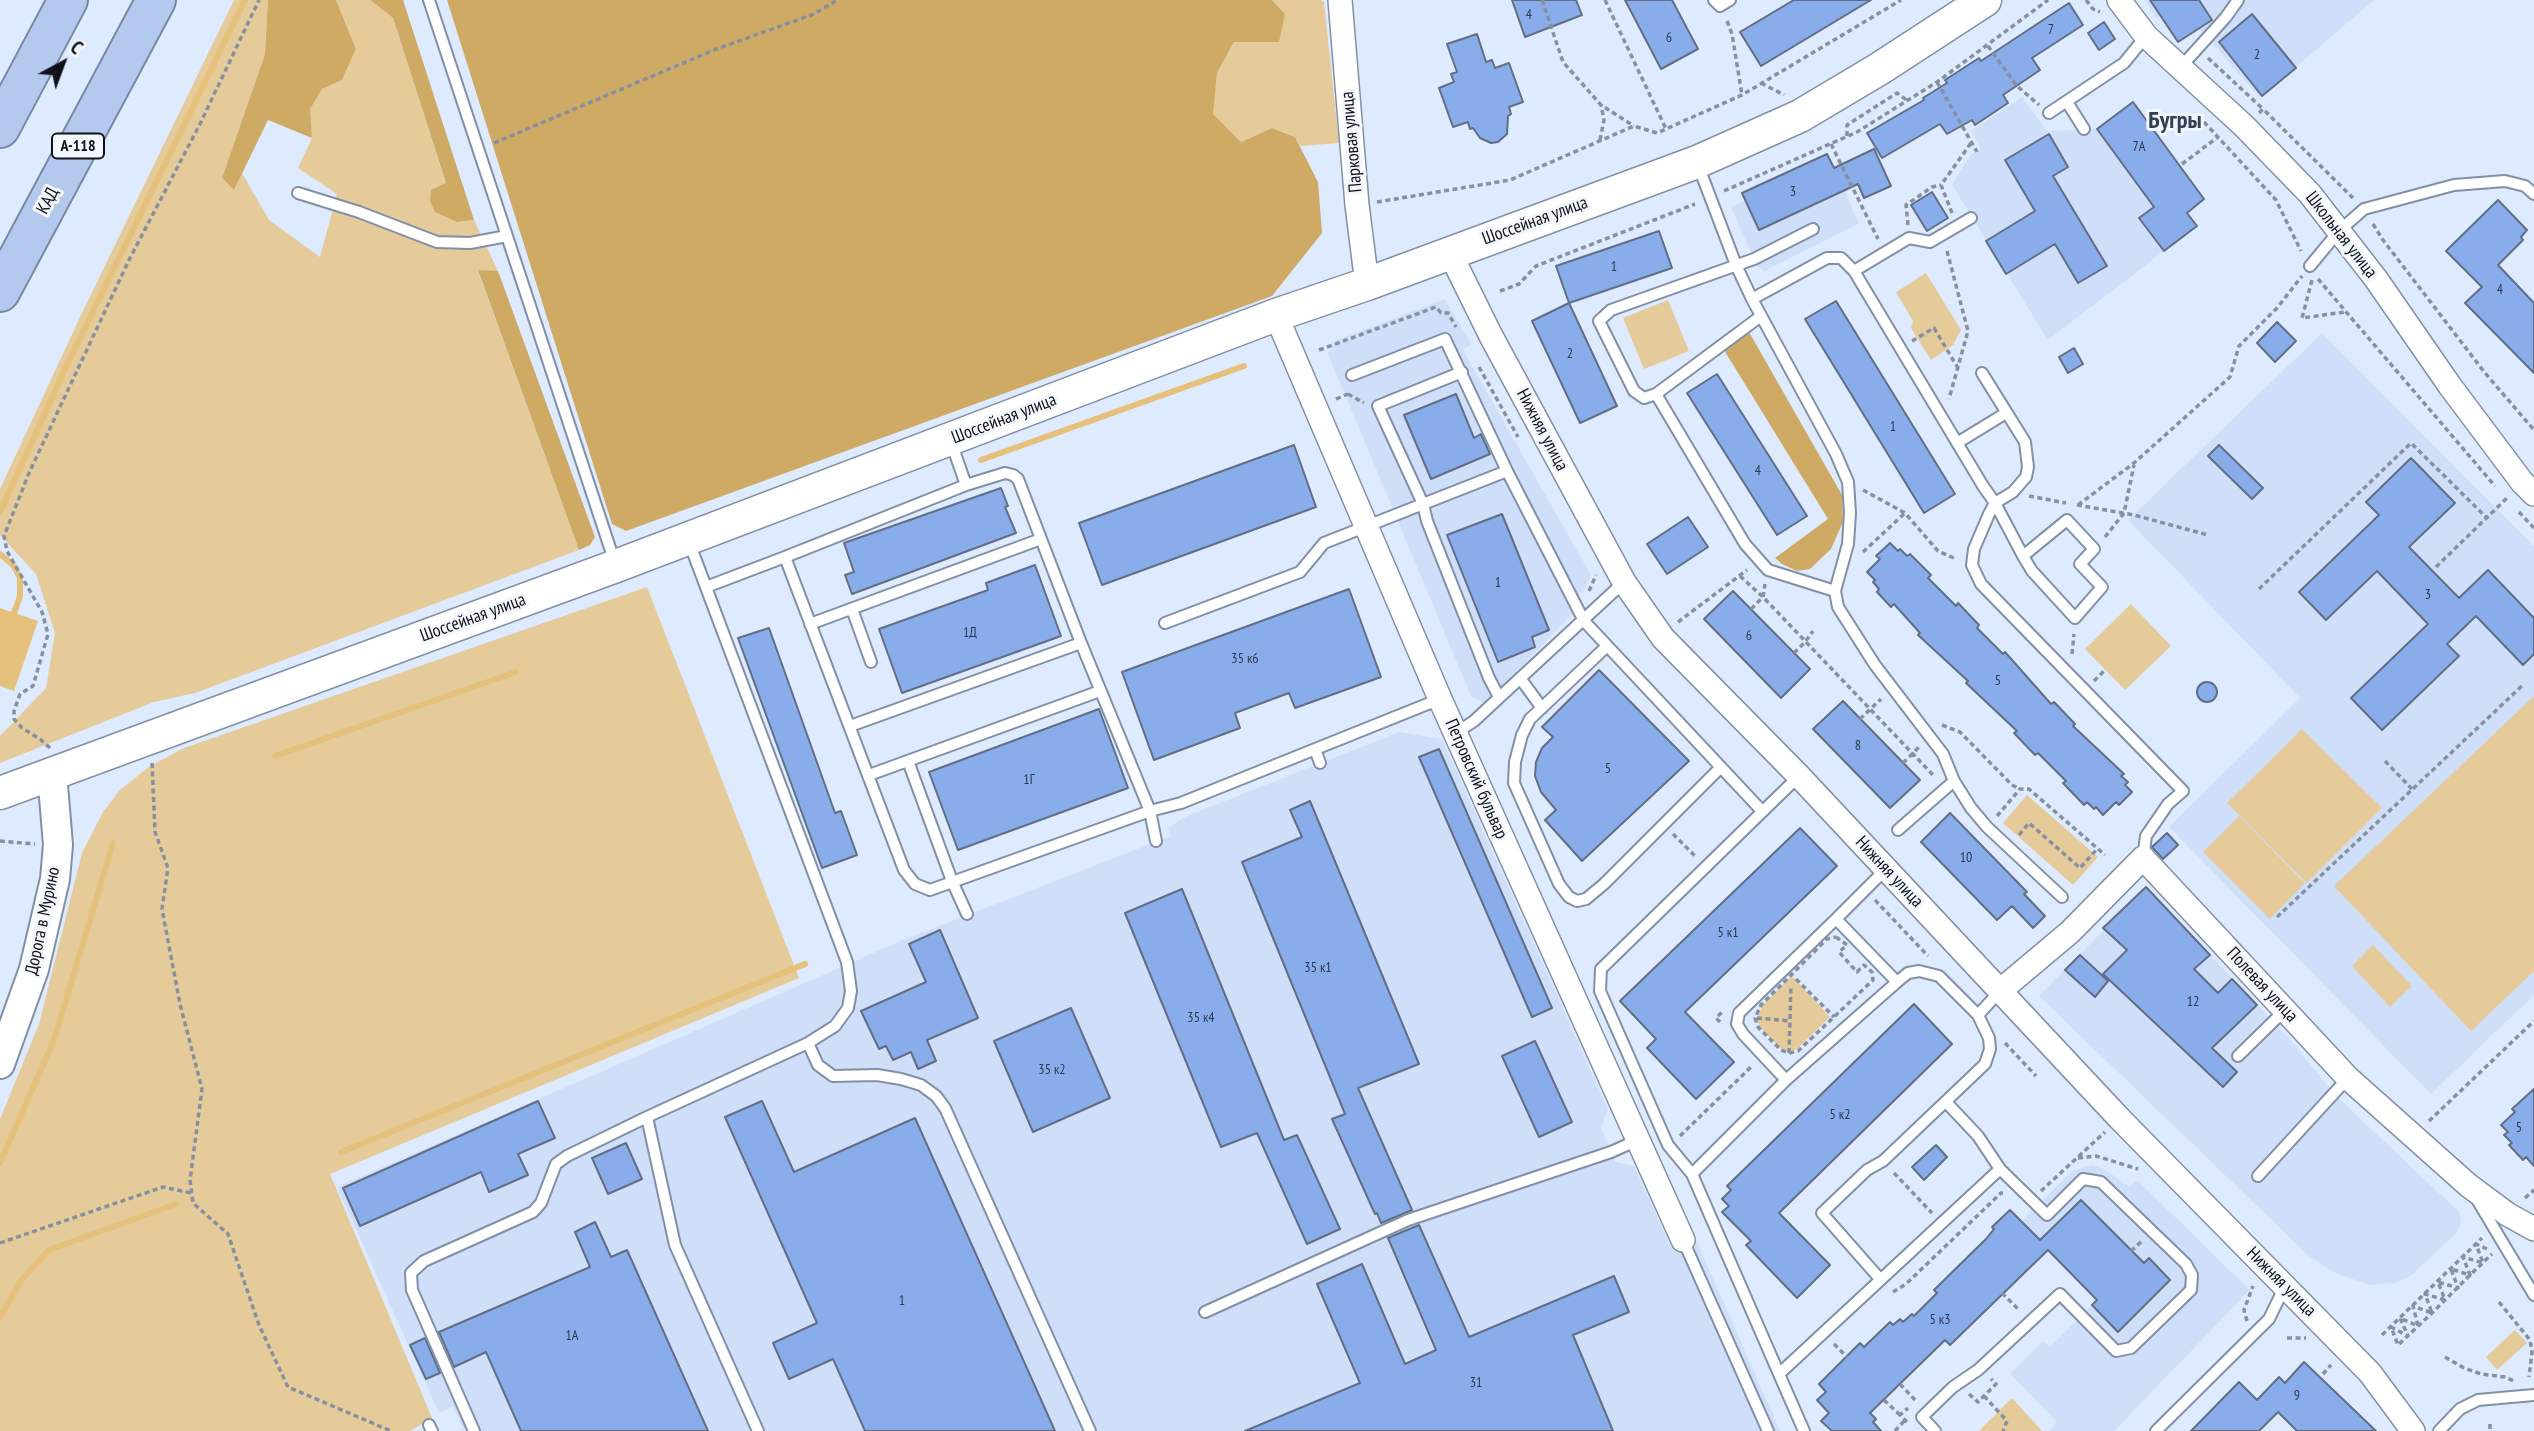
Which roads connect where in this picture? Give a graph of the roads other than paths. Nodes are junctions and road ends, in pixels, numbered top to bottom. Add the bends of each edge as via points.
1 (68, 0) edge
2 (156, 0) edge
3 (429, 0) edge
4 (1340, 0) edge
5 (2119, 0) edge
6 (2238, 0) edge
7 (1976, 2) edge
8 (2141, 43) junction
9 (2179, 69) junction
10 (2067, 102) junction
11 (2049, 113) road end
12 (0, 128) edge
13 (2084, 129) dead end
14 (1697, 162) junction
15 (298, 193) dead end
16 (2534, 194) edge
17 (1971, 218) dead end
18 (1813, 229) dead end
19 (2339, 231) junction
20 (508, 236) junction
21 (1450, 253) junction
22 (1737, 265) junction
23 (2310, 266) road end
24 (1854, 271) junction
25 (1367, 284) junction
26 (0, 292) edge
27 (1752, 299) junction
28 (1276, 314) junction
29 (1761, 316) junction
30 (1462, 372) junction
31 (1982, 373) dead end
32 (1352, 375) dead end
33 (1656, 394) junction
34 (2006, 412) junction
35 (950, 439) junction
36 (1957, 443) junction
37 (1507, 471) junction
38 (966, 485) junction
39 (2523, 494) edge
40 (1995, 503) junction
41 (1423, 504) junction
42 (1365, 527) junction
43 (688, 538) junction
44 (1041, 539) junction
45 (2023, 556) junction
46 (785, 557) junction
47 (616, 566) junction
48 (1624, 582) junction
49 (706, 587) junction
50 (1835, 591) junction
51 (852, 609) junction
52 (1584, 621) junction
53 (1165, 623) dead end
54 (810, 624) junction
55 (1081, 643) junction
56 (1605, 647) junction
57 (871, 662) dead end
58 (1520, 678) junction
59 (1100, 691) junction
60 (1499, 697) junction
61 (1440, 699) junction
62 (1542, 708) junction
63 (850, 726) junction
64 (1456, 733) junction
65 (1315, 750) junction
66 (908, 761) junction
67 (1320, 763) dead end
68 (1721, 767) junction
69 (52, 773) junction
70 (869, 775) junction
71 (1799, 776) junction
72 (1950, 784) junction
73 (0, 793) edge
74 (1150, 811) junction
75 (1762, 811) junction
76 (1899, 830) dead end
77 (1156, 841) dead end
78 (2143, 858) junction
79 (1885, 869) junction
80 (952, 881) junction
81 (2062, 897) dead end
82 (967, 914) dead end
83 (1836, 919) junction
84 (1897, 982) junction
85 (2001, 990) junction
86 (2285, 1010) junction
87 (1978, 1014) junction
88 (808, 1043) junction
89 (2238, 1056) dead end
90 (0, 1064) edge
91 (2348, 1078) junction
92 (1786, 1080) junction
93 (1946, 1102) junction
94 (647, 1117) junction
95 (1638, 1140) junction
96 (1695, 1170) junction
97 (2000, 1170) junction
98 (2258, 1176) dead end
99 (2468, 1185) junction
100 (2534, 1229) edge
101 (1683, 1240) joint
102 (1880, 1279) junction
103 (2285, 1286) junction
104 (2534, 1295) edge
105 (1205, 1312) dead end
106 (1779, 1374) junction
107 (2534, 1395) edge
108 (474, 1431) edge
109 (758, 1431) edge
110 (1090, 1431) edge
111 (1768, 1431) edge
112 (1804, 1431) edge
113 (1935, 1431) edge
114 (2156, 1431) edge
115 (2413, 1431) edge
116 (2439, 1431) edge

1 - 12 highway
2 - 26 highway, КАД / А-118
3 - 20 lane
4 - 25 street, Парковая улица
5 - 8 street, Школьная улица
6 - 9 lane
7 - 14 main road, Шоссейная улица via 1879,69 1800,116
8 - 9 street, Школьная улица
8 - 10 lane via 2124,63
9 - 19 street, Школьная улица via 2244,127 2310,194
10 - 11 lane
10 - 13 lane
14 - 21 main road, Шоссейная улица
14 - 22 lane
15 - 20 lane via 437,242 470,243
16 - 19 lane via 2525,186 2505,181 2454,185 2364,209
17 - 24 lane via 1930,242 1909,238
18 - 22 lane
19 - 23 lane
19 - 39 street, Школьная улица
20 - 47 lane
21 - 25 main road, Шоссейная улица
21 - 48 street, Нижняя улица
22 - 27 lane
22 - 33 lane via 1611,310 1600,321 1634,391 1644,398
24 - 27 lane via 1841,258 1827,258
24 - 36 lane
25 - 28 main road, Шоссейная улица
27 - 29 lane
28 - 35 main road, Шоссейная улица
28 - 42 street, Петровский бульвар
29 - 33 lane
29 - 50 lane via 1848,482 1850,513
30 - 32 lane via 1445,339
30 - 37 lane
30 - 41 lane via 1378,406
31 - 34 lane
33 - 50 lane via 1745,544 1768,570
34 - 36 lane
34 - 40 lane via 2025,442 2028,467 2013,492
35 - 38 lane
35 - 43 main road, Шоссейная улица
36 - 40 lane
37 - 41 lane
37 - 52 lane
38 - 44 lane via 1013,474
38 - 46 lane
40 - 45 lane
40 - 78 lane via 1974,549 1972,565 1981,584 2183,791 2146,836
41 - 42 lane
41 - 60 lane
42 - 53 lane via 1324,543 1300,572
42 - 61 street, Петровский бульвар
43 - 47 main road, Шоссейная улица
43 - 49 lane
44 - 51 lane
44 - 55 lane
45 - 45 lane via 2067,520 2094,549 2080,564 2102,587 2075,618
46 - 49 lane
46 - 54 lane
47 - 69 main road, Шоссейная улица
48 - 52 lane
48 - 71 street, Нижняя улица via 1663,638
49 - 88 lane via 847,962 848,1008 835,1026
50 - 72 lane via 1838,607 1943,754
51 - 54 lane
51 - 57 lane
52 - 56 lane
52 - 58 lane
54 - 63 lane
55 - 59 lane
55 - 63 lane
56 - 62 lane
56 - 68 lane
58 - 60 lane
58 - 62 lane
59 - 66 lane
59 - 74 lane
60 - 64 lane
61 - 64 street, Петровский бульвар
61 - 65 lane
62 - 68 lane via 1522,735 1514,783 1559,884 1577,901 1604,884
63 - 70 lane
64 - 95 street, Петровский бульвар
65 - 67 lane
65 - 74 lane
66 - 70 lane
66 - 80 lane
68 - 75 lane
69 - 73 main road, Шоссейная улица
69 - 90 street, Дорога в Мурино via 58,845 55,879 34,969
70 - 80 lane via 904,870 915,884 930,890
71 - 75 lane
71 - 79 street, Нижняя улица
72 - 76 lane
72 - 81 lane via 1987,827
74 - 77 lane
74 - 80 lane
75 - 96 lane via 1601,968 1600,991 1668,1145
78 - 85 street via 2070,932
78 - 86 street, Полевая улица
79 - 83 lane
79 - 85 street, Нижняя улица
80 - 82 lane
83 - 84 lane
83 - 92 lane via 1789,971 1739,1013 1737,1024 1743,1034
84 - 87 lane via 1919,971 1939,976
84 - 92 lane
85 - 87 lane
85 - 103 street, Нижняя улица
86 - 89 lane
86 - 91 street, Полевая улица
87 - 93 lane via 1989,1038 1985,1064
88 - 94 lane
88 - 110 lane via 818,1065 833,1076 901,1079 921,1085 945,1108
91 - 98 lane
91 - 99 street, Полевая улица
92 - 96 lane
93 - 97 lane via 1978,1136
93 - 102 lane via 1822,1213
94 - 108 lane via 556,1164 533,1212 424,1261 411,1273 412,1290
94 - 109 lane via 675,1245
95 - 101 street, Петровский бульвар
95 - 105 lane via 1408,1220
96 - 106 lane
97 - 102 lane
97 - 113 lane via 2047,1214 2083,1179 2101,1182 2186,1264 2192,1275 2191,1290 2131,1348 2116,1351 2060,1294 1922,1417
99 - 100 street, Полевая улица
99 - 104 lane
101 - 111 lane
102 - 106 lane
103 - 114 lane via 2269,1319
103 - 115 street, Нижняя улица via 2370,1373
106 - 112 lane
107 - 116 lane via 2478,1400 2460,1409

